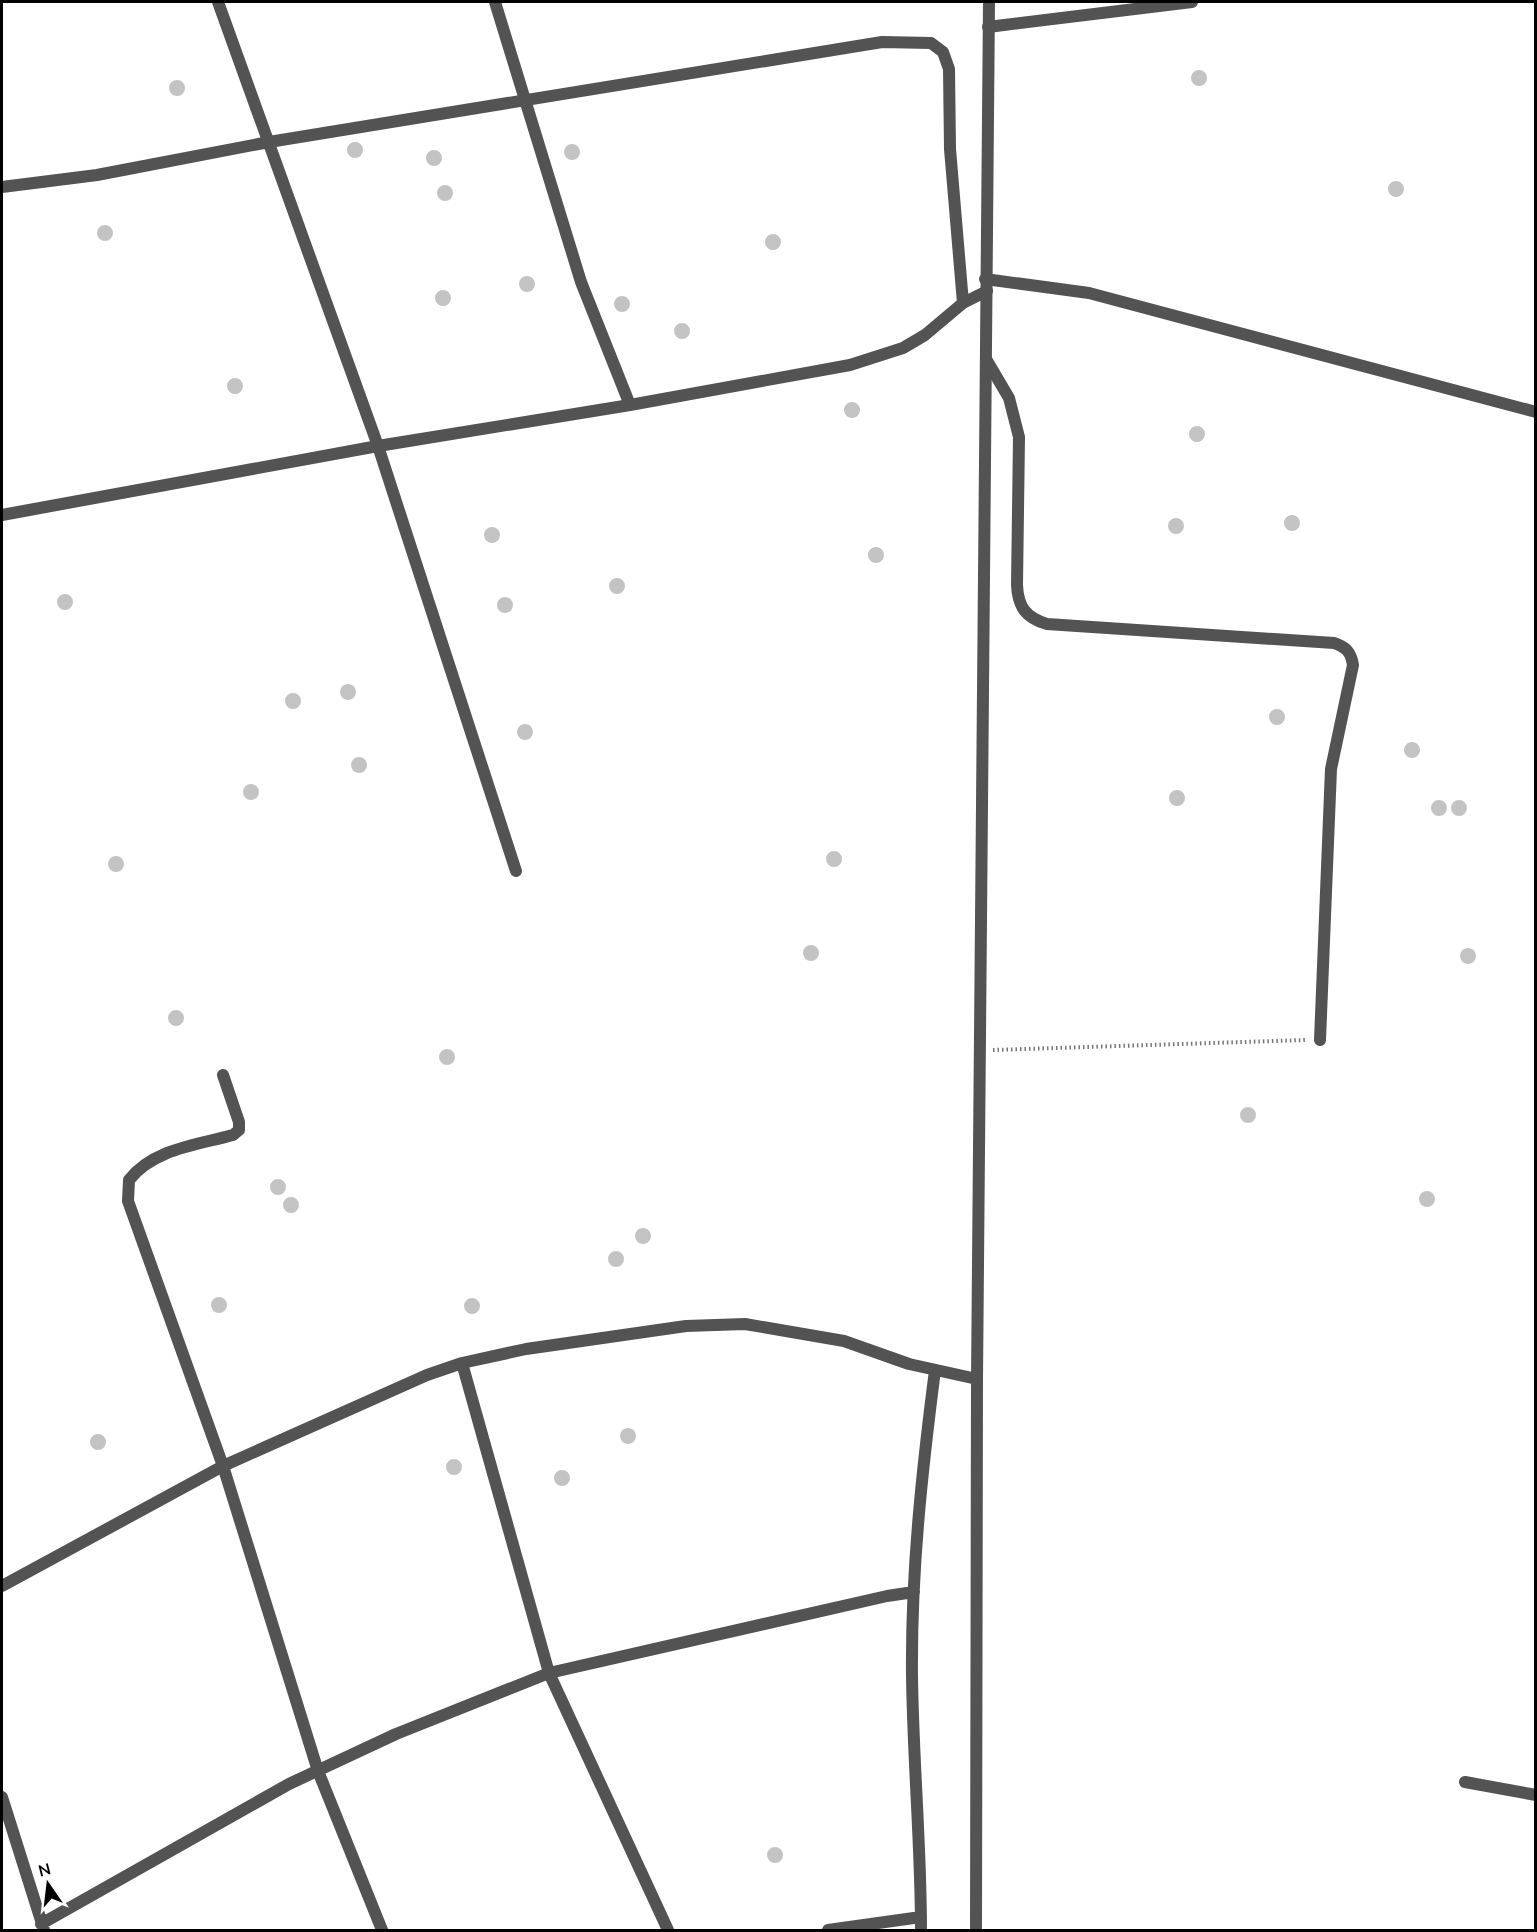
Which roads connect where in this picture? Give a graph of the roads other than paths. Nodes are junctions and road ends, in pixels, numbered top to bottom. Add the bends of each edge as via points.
1 (218, 2) edge
2 (495, 2) edge
3 (989, 2) edge
4 (1192, 2) edge
5 (988, 27) junction
6 (527, 98) junction
7 (268, 142) junction
8 (2, 187) edge
9 (986, 285) junction
10 (963, 303) junction
11 (986, 359) junction
12 (630, 405) junction
13 (1536, 412) edge
14 (378, 446) junction
15 (2, 515) edge
16 (516, 871) dead end
17 (1320, 1040) road end
18 (223, 1075) dead end
19 (462, 1363) junction
20 (935, 1370) junction
21 (977, 1378) junction
22 (224, 1466) junction
23 (2, 1586) edge
24 (914, 1592) junction
25 (549, 1673) junction
26 (318, 1771) junction
27 (1465, 1782) dead end
28 (1536, 1795) edge
29 (2, 1797) edge
30 (921, 1917) junction
31 (43, 1927) edge
32 (382, 1930) edge
33 (668, 1930) edge
34 (828, 1930) edge
35 (921, 1930) edge
36 (976, 1930) edge

1 - 7 street
2 - 6 street
3 - 5 street
4 - 5 street
5 - 9 street
6 - 7 street
6 - 10 street via 882,42 931,43 943,52 949,69
6 - 12 street via 581,282
7 - 8 street via 98,175
7 - 14 street
9 - 10 street
9 - 11 street
9 - 13 street via 1089,293
10 - 12 street via 925,335 880,356 850,365
11 - 17 street via 1009,398 1019,437 1017,597 1024,613 1047,624 1334,643 1350,652 1353,665 1331,769
11 - 21 street
12 - 14 street
14 - 15 street
14 - 16 street
18 - 22 street via 239,1130 146,1163 129,1180 127,1190
19 - 20 street via 526,1349 686,1326 745,1324 844,1341
19 - 22 street
19 - 25 street
20 - 21 street
20 - 24 street via 920,1486
21 - 36 street
22 - 23 street
22 - 26 street
24 - 25 street
24 - 30 street via 912,1673
25 - 26 street via 396,1734
25 - 33 street
26 - 31 street
26 - 32 street
27 - 28 street
29 - 31 street
30 - 34 street
30 - 35 street

